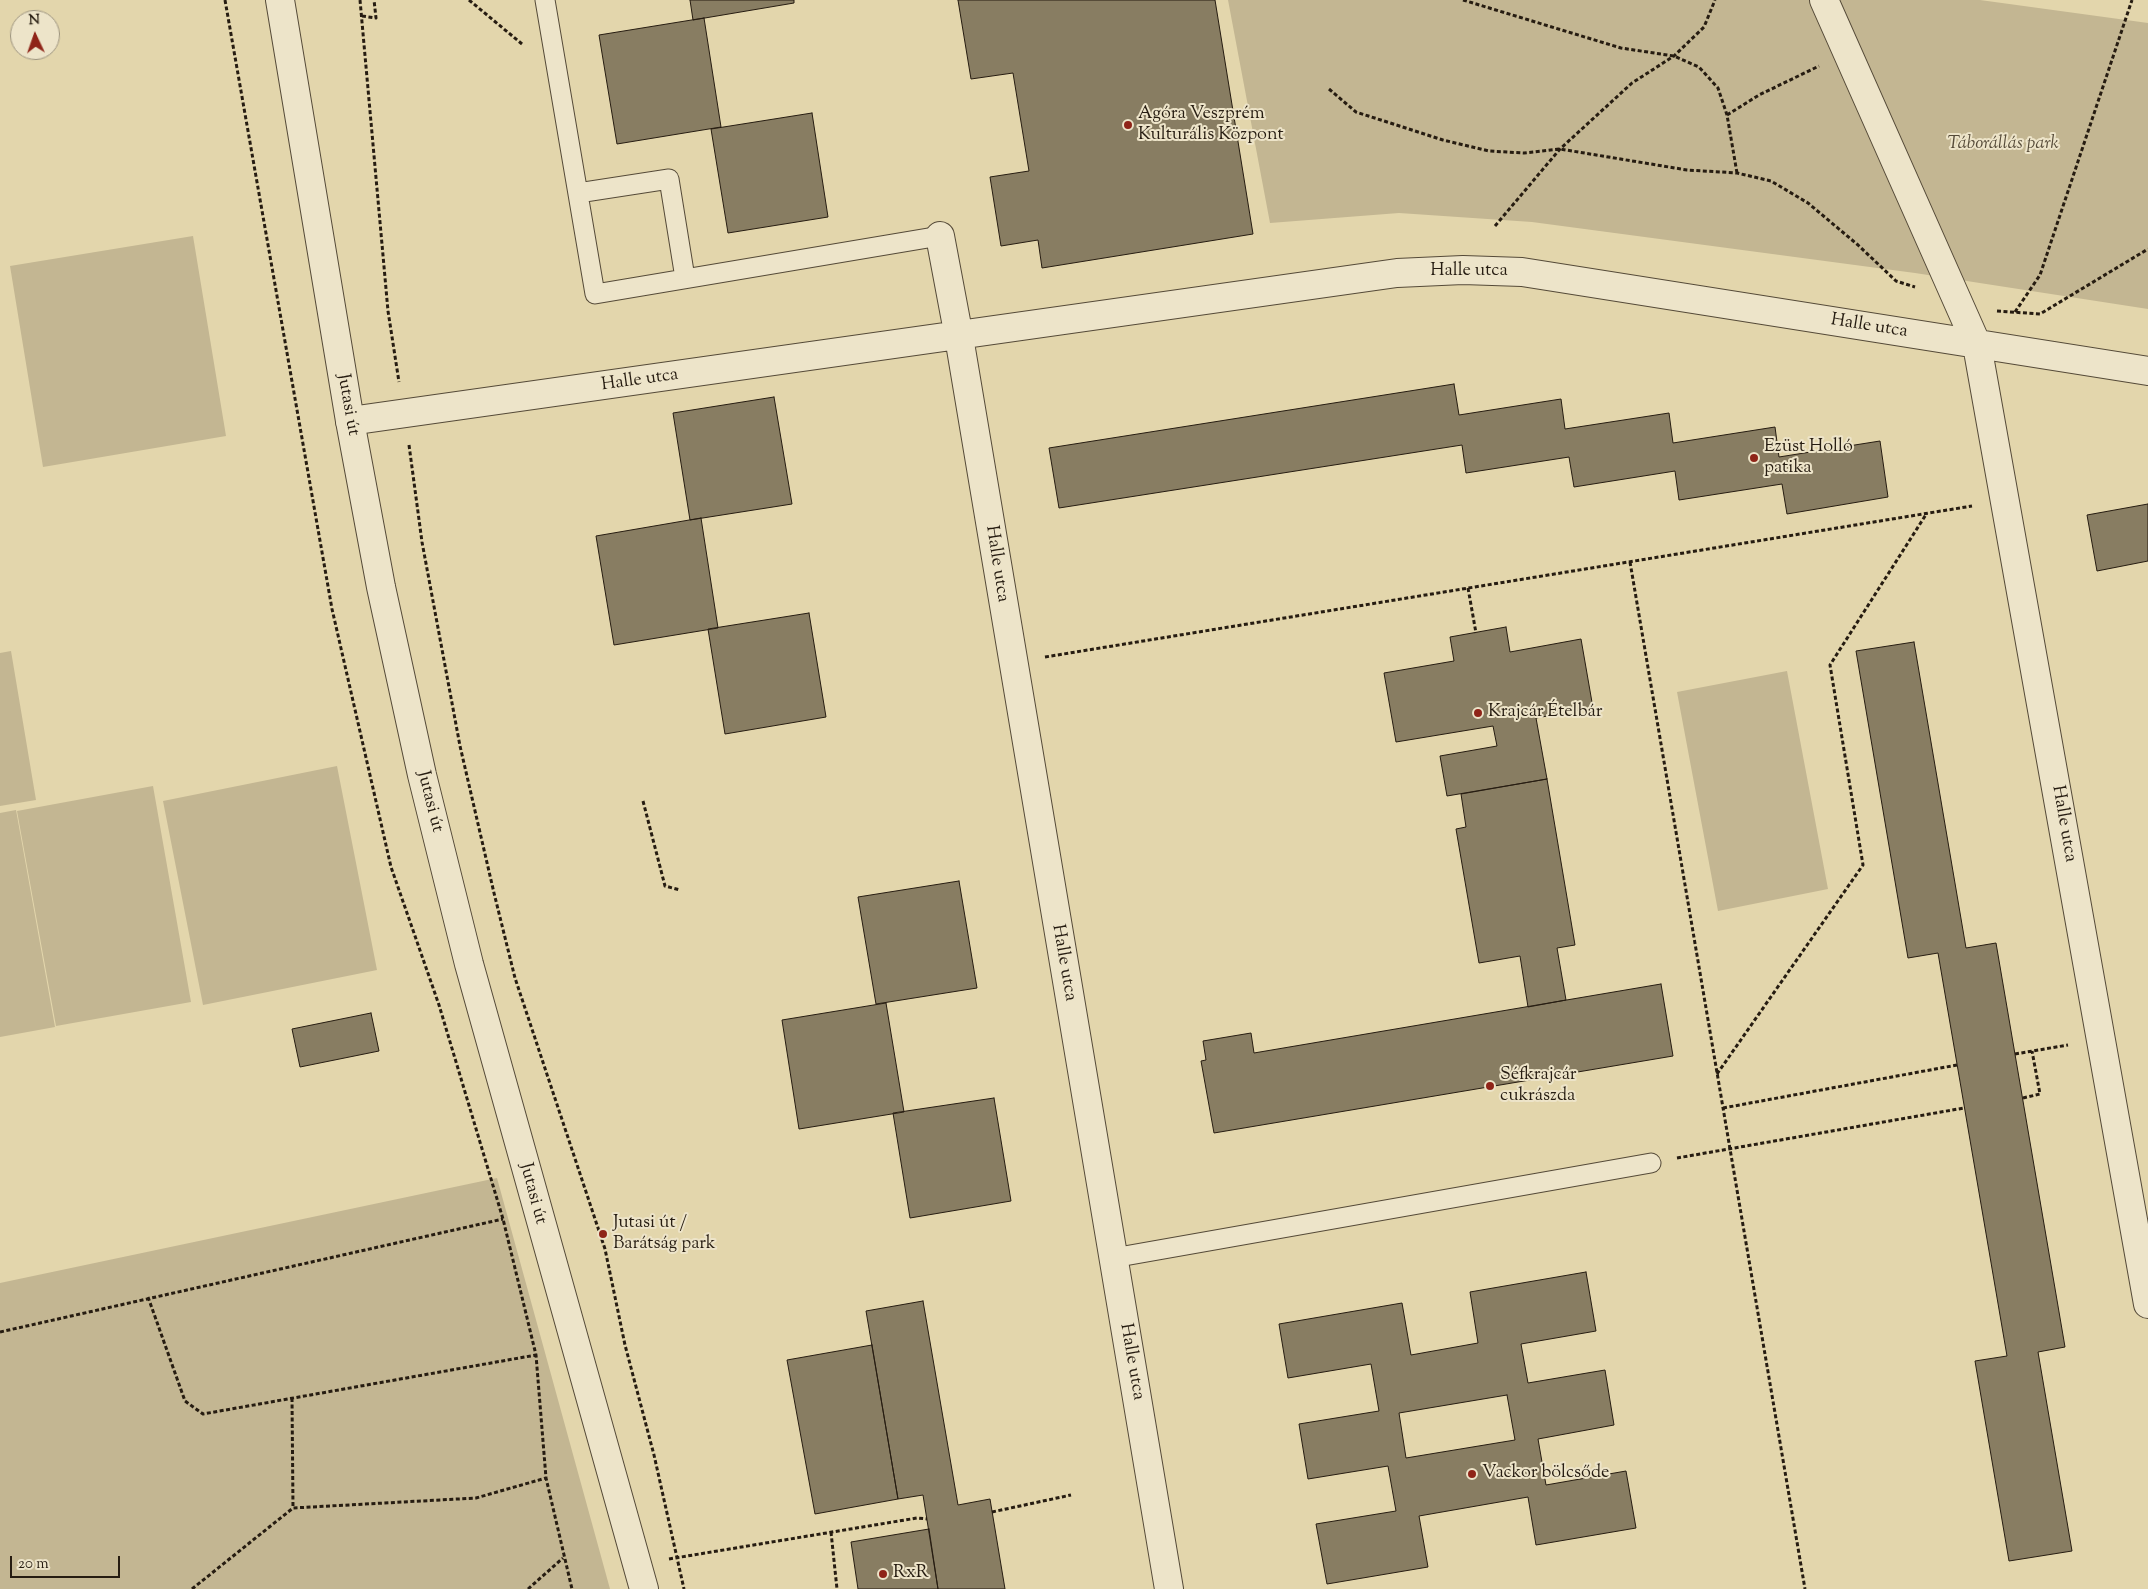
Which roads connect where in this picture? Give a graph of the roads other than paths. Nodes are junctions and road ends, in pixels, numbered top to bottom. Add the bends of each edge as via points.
1 (280, 0) edge
2 (545, 0) edge
3 (1824, 0) edge
4 (578, 193) junction
5 (940, 236) joint
6 (685, 278) junction
7 (959, 337) junction
8 (1977, 345) junction
9 (2148, 372) edge
10 (350, 421) junction
11 (1651, 1163) road end
12 (1113, 1258) junction
13 (2148, 1299) edge
14 (640, 1576) edge
15 (1169, 1589) edge

1 - 10 street, Jutasi út
2 - 4 lane
3 - 8 street, Halle utca
4 - 6 lane via 669,179
4 - 6 lane via 595,294
5 - 6 lane
5 - 7 street, Halle utca
7 - 8 street, Halle utca via 1397,274 1463,270 1522,272
7 - 10 street, Halle utca
7 - 12 street, Halle utca
8 - 9 street, Halle utca
8 - 13 street, Halle utca
10 - 14 street, Jutasi út via 381,587 422,775 469,964
11 - 12 lane
12 - 15 street, Halle utca

